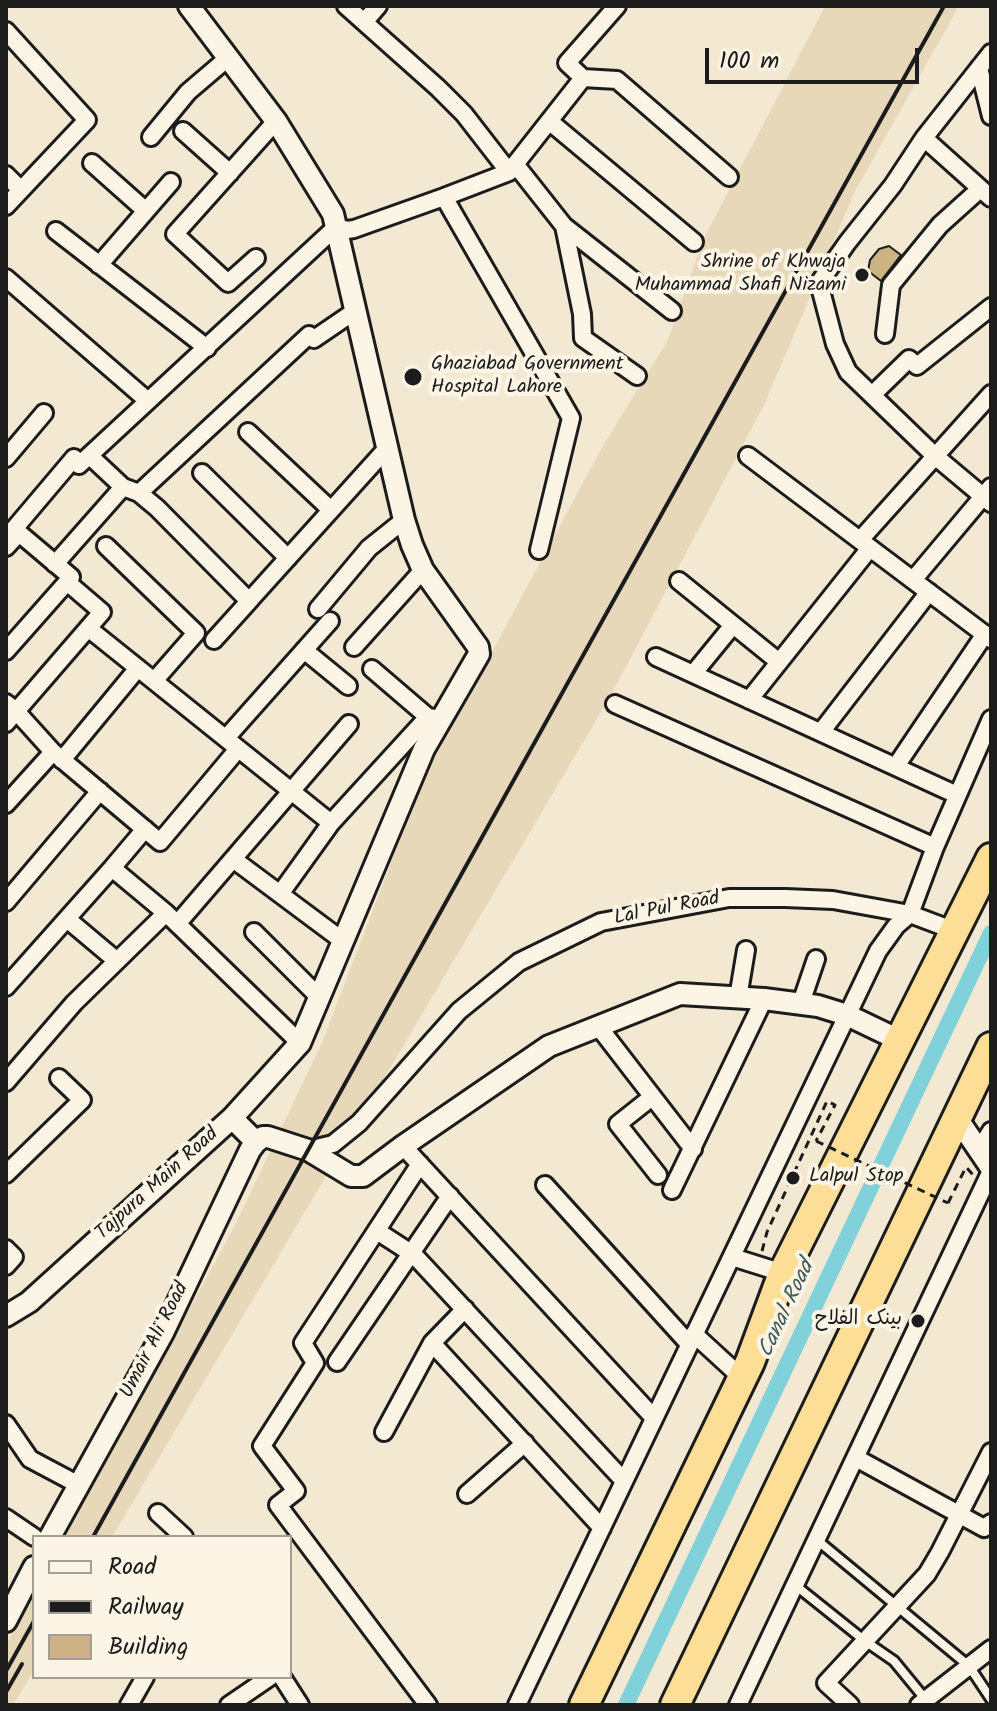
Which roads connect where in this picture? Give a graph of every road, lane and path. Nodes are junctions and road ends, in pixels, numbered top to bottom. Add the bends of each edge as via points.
1 (189, 6) edge
2 (346, 6) edge
3 (378, 6) edge
4 (617, 6) edge
5 (365, 21) junction
6 (7, 36) edge
7 (991, 53) edge
8 (229, 57) junction
9 (979, 68) junction
10 (583, 78) junction
11 (991, 116) edge
12 (276, 121) junction
13 (549, 121) junction
14 (183, 131) dead end
15 (151, 137) dead end
16 (924, 138) junction
17 (92, 163) dead end
18 (512, 168) junction
19 (230, 173) junction
20 (6, 175) edge
21 (729, 177) dead end
22 (171, 182) dead end
23 (21, 190) junction
24 (986, 194) edge
25 (444, 197) junction
26 (6, 206) edge
27 (146, 211) junction
28 (564, 226) junction
29 (336, 227) junction
30 (56, 231) dead end
31 (694, 242) dead end
32 (256, 258) dead end
33 (99, 265) junction
34 (6, 278) edge
35 (355, 311) junction
36 (672, 311) dead end
37 (989, 313) edge
38 (885, 334) dead end
39 (207, 348) junction
40 (637, 376) dead end
41 (991, 394) edge
42 (872, 395) junction
43 (148, 401) junction
44 (44, 413) dead end
45 (248, 432) dead end
46 (388, 447) junction
47 (90, 456) junction
48 (748, 456) dead end
49 (935, 456) junction
50 (6, 458) edge
51 (202, 473) dead end
52 (131, 490) junction
53 (988, 495) edge
54 (331, 510) junction
55 (404, 520) junction
56 (13, 528) edge
57 (865, 544) junction
58 (106, 546) dead end
59 (6, 547) edge
60 (539, 550) dead end
61 (288, 558) junction
62 (55, 564) junction
63 (423, 570) junction
64 (913, 580) junction
65 (679, 581) dead end
66 (67, 582) junction
67 (929, 592) junction
68 (251, 599) junction
69 (733, 625) junction
70 (88, 628) junction
71 (988, 637) edge
72 (214, 640) dead end
73 (354, 647) dead end
74 (304, 650) junction
75 (6, 651) edge
76 (656, 657) dead end
77 (779, 662) junction
78 (138, 668) junction
79 (372, 669) dead end
80 (693, 674) junction
81 (154, 681) junction
82 (348, 686) dead end
83 (749, 700) junction
84 (615, 704) dead end
85 (9, 712) edge
86 (434, 718) junction
87 (991, 719) edge
88 (349, 724) dead end
89 (821, 732) junction
90 (232, 744) junction
91 (57, 756) junction
92 (896, 766) junction
93 (100, 791) junction
94 (292, 791) junction
95 (957, 795) junction
96 (6, 804) edge
97 (331, 823) junction
98 (145, 829) junction
99 (935, 847) junction
100 (991, 858) edge
101 (233, 859) junction
102 (112, 868) junction
103 (280, 894) junction
104 (6, 902) edge
105 (910, 914) junction
106 (67, 919) junction
107 (172, 919) junction
108 (955, 931) junction
109 (254, 932) dead end
110 (343, 941) junction
111 (746, 950) dead end
112 (816, 959) dead end
113 (117, 961) junction
114 (6, 987) edge
115 (319, 997) junction
116 (738, 998) junction
117 (764, 999) junction
118 (801, 1003) junction
119 (847, 1015) junction
120 (598, 1026) junction
121 (899, 1040) junction
122 (300, 1043) junction
123 (991, 1047) edge
124 (59, 1078) dead end
125 (6, 1082) edge
126 (652, 1097) junction
127 (232, 1118) junction
128 (957, 1118) junction
129 (991, 1131) edge
130 (256, 1142) junction
131 (403, 1146) junction
132 (693, 1149) junction
133 (308, 1150) junction
134 (979, 1150) junction
135 (420, 1164) junction
136 (991, 1170) edge
137 (6, 1174) edge
138 (658, 1175) dead end
139 (545, 1185) dead end
140 (672, 1190) dead end
141 (450, 1196) junction
142 (948, 1203) dead end
143 (377, 1231) junction
144 (6, 1249) edge
145 (412, 1253) junction
146 (732, 1257) junction
147 (6, 1266) edge
148 (771, 1269) junction
149 (465, 1309) junction
150 (6, 1316) edge
151 (692, 1339) junction
152 (432, 1343) junction
153 (337, 1362) dead end
154 (742, 1378) junction
155 (654, 1418) junction
156 (6, 1424) edge
157 (384, 1432) dead end
158 (525, 1443) junction
159 (991, 1452) edge
160 (856, 1458) junction
161 (624, 1481) junction
162 (79, 1485) junction
163 (467, 1494) dead end
164 (158, 1513) dead end
165 (960, 1514) junction
166 (6, 1518) edge
167 (991, 1523) edge
168 (602, 1528) junction
169 (51, 1535) edge
170 (182, 1535) edge
171 (32, 1536) edge
172 (817, 1540) junction
173 (32, 1571) edge
174 (795, 1585) junction
175 (898, 1606) junction
176 (6, 1621) edge
177 (865, 1641) junction
178 (991, 1649) edge
179 (969, 1666) junction
180 (144, 1679) edge
181 (267, 1679) edge
182 (283, 1679) edge
183 (991, 1699) edge
184 (925, 1703) edge
185 (129, 1705) edge
186 (229, 1705) edge
187 (300, 1705) edge
188 (428, 1705) edge
189 (517, 1705) edge
190 (584, 1705) edge
191 (675, 1705) edge
192 (738, 1705) edge
193 (850, 1705) edge

1 - 8 street
2 - 5 street
3 - 5 street
4 - 10 street via 567,63
5 - 18 street via 464,114
6 - 23 street via 87,120
7 - 9 street
8 - 12 street
8 - 15 street via 188,92
9 - 11 street
9 - 16 street
10 - 13 street
10 - 21 street via 617,80
12 - 19 street
12 - 29 street
13 - 18 street
13 - 31 street
14 - 19 street
16 - 24 street
16 - 42 street via 819,283 848,372
17 - 27 street
18 - 25 street
18 - 28 street
19 - 32 street via 175,234 228,283
20 - 23 street
22 - 27 street
23 - 26 street
24 - 38 street via 940,225 891,285
25 - 29 street via 354,229
25 - 60 street via 571,418
27 - 33 street
28 - 36 street
28 - 40 street via 583,338
29 - 35 street
29 - 39 street
30 - 33 street
33 - 39 street
34 - 43 street
35 - 46 street
35 - 52 street via 314,339 309,335
37 - 42 street via 917,366 909,359
39 - 43 street
41 - 49 street
42 - 49 street
43 - 47 street
44 - 50 street
45 - 54 street
46 - 54 street
46 - 55 street
47 - 52 street
47 - 56 street via 79,465 74,458
48 - 57 street
49 - 53 street
49 - 57 street
51 - 61 street
52 - 62 street
52 - 68 street via 157,508
53 - 64 street
54 - 61 street
55 - 63 street
55 - 74 street via 369,548
56 - 59 street
56 - 62 street
57 - 64 street
57 - 77 street
58 - 81 street via 196,633
61 - 68 street
62 - 66 street via 71,577
63 - 73 street
63 - 86 street, Tajpura Main Road via 479,654
64 - 67 street
65 - 69 street
66 - 70 street via 102,612
66 - 75 street
67 - 71 street
67 - 89 street
68 - 72 street
69 - 77 street
69 - 80 street
70 - 78 street
70 - 85 street
71 - 92 street
74 - 82 street
74 - 90 street
76 - 80 street
77 - 83 street
78 - 81 street
78 - 91 street
79 - 86 street
80 - 83 street
81 - 90 street
83 - 89 street
84 - 99 street
85 - 91 street
86 - 97 street
86 - 110 street, Tajpura Main Road
87 - 95 street
88 - 94 street
89 - 92 street
90 - 94 street
90 - 98 street via 160,842
91 - 93 street
91 - 96 street
92 - 95 street
93 - 98 street
93 - 104 street
94 - 97 street
94 - 101 street
95 - 99 street
97 - 103 street
98 - 102 street
99 - 105 street
100 - 108 highway
101 - 103 street
101 - 107 street
102 - 106 street
102 - 107 street
103 - 110 street
105 - 108 street, Lal Pul Road
105 - 119 street via 878,951
105 - 133 street, Lal Pul Road via 833,900 729,898 601,922 519,962 459,1011 359,1123 333,1144
106 - 113 street
106 - 114 street
107 - 113 street
107 - 122 street
108 - 121 highway
109 - 115 street
110 - 115 street, Tajpura Main Road
111 - 116 street
112 - 118 street
113 - 125 street
115 - 122 street, Tajpura Main Road
116 - 117 street
116 - 120 street via 680,994
117 - 118 street
117 - 132 street
118 - 119 street
119 - 121 street
119 - 146 street
120 - 126 street
120 - 131 street via 549,1046
121 - 148 highway
122 - 127 street, Tajpura Main Road
123 - 128 highway
124 - 137 street via 82,1100
126 - 132 street
126 - 138 street via 618,1124
127 - 130 street
127 - 150 street, Tajpura Main Road via 29,1302
128 - 134 street
128 - 191 highway
129 - 134 street
130 - 133 street via 268,1137
130 - 162 street, Umair Ali Road via 163,1333
131 - 133 street via 363,1176 351,1176
131 - 135 street
132 - 140 street
134 - 136 street
135 - 141 street
135 - 143 street
136 - 160 street
139 - 151 street
141 - 145 street
141 - 155 street
142 - 148 path, bridge via 816,1141 835,1105 827,1101 767,1232
143 - 145 street
143 - 188 street via 303,1343 315,1363 262,1446 296,1491 278,1505
144 - 147 street via 14,1257
145 - 149 street
145 - 153 street
146 - 148 street
146 - 151 street
148 - 154 highway via 756,1349
149 - 152 street
149 - 161 street
151 - 154 street
151 - 155 street
152 - 157 street
152 - 158 street
154 - 190 highway
155 - 161 street
156 - 162 street via 30,1459
158 - 163 street
158 - 168 street
159 - 165 street
160 - 165 street
160 - 172 street
161 - 168 street
162 - 169 street, Umair Ali Road
164 - 170 street
165 - 167 street via 984,1528
165 - 175 street via 927,1574
166 - 171 street
168 - 189 street
172 - 174 street
172 - 175 lane
173 - 176 street
174 - 177 lane
174 - 192 street
175 - 177 street
175 - 179 lane
177 - 184 lane via 894,1661
177 - 193 street via 826,1683
178 - 179 street
179 - 183 lane
179 - 184 street
180 - 185 street
181 - 186 street
182 - 187 street

